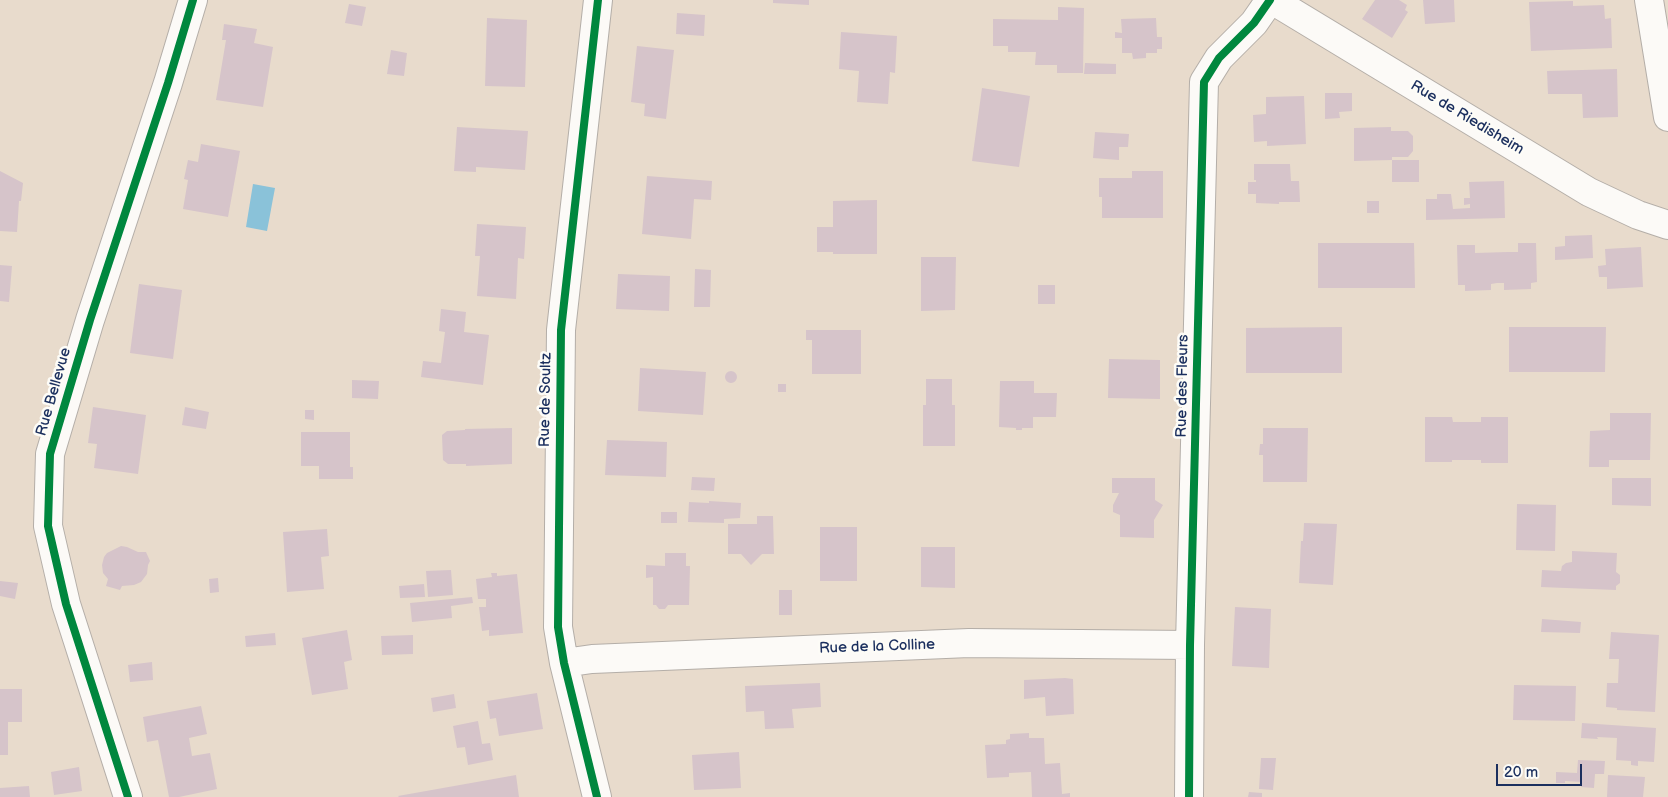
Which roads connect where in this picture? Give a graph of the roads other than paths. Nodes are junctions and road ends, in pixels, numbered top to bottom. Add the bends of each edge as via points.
1 (192, 0) edge
2 (598, 0) edge
3 (1271, 0) edge
4 (1649, 0) edge
5 (1668, 117) edge
6 (1668, 225) edge
7 (1190, 645) junction
8 (564, 663) junction
9 (128, 797) edge
10 (597, 797) edge
11 (1189, 797) edge

1 - 9 street, Rue Bellevue via 50,454 48,526 66,604
2 - 8 street, Rue de Soultz via 561,330 558,627
3 - 6 street, Rue de Riedisheim via 1589,192
3 - 7 street, Rue des Fleurs via 1254,23 1218,58 1204,82
4 - 5 street
7 - 8 street, Rue de la Colline via 968,643 592,659
7 - 11 street, Rue des Fleurs
8 - 10 street, Rue de Soultz

